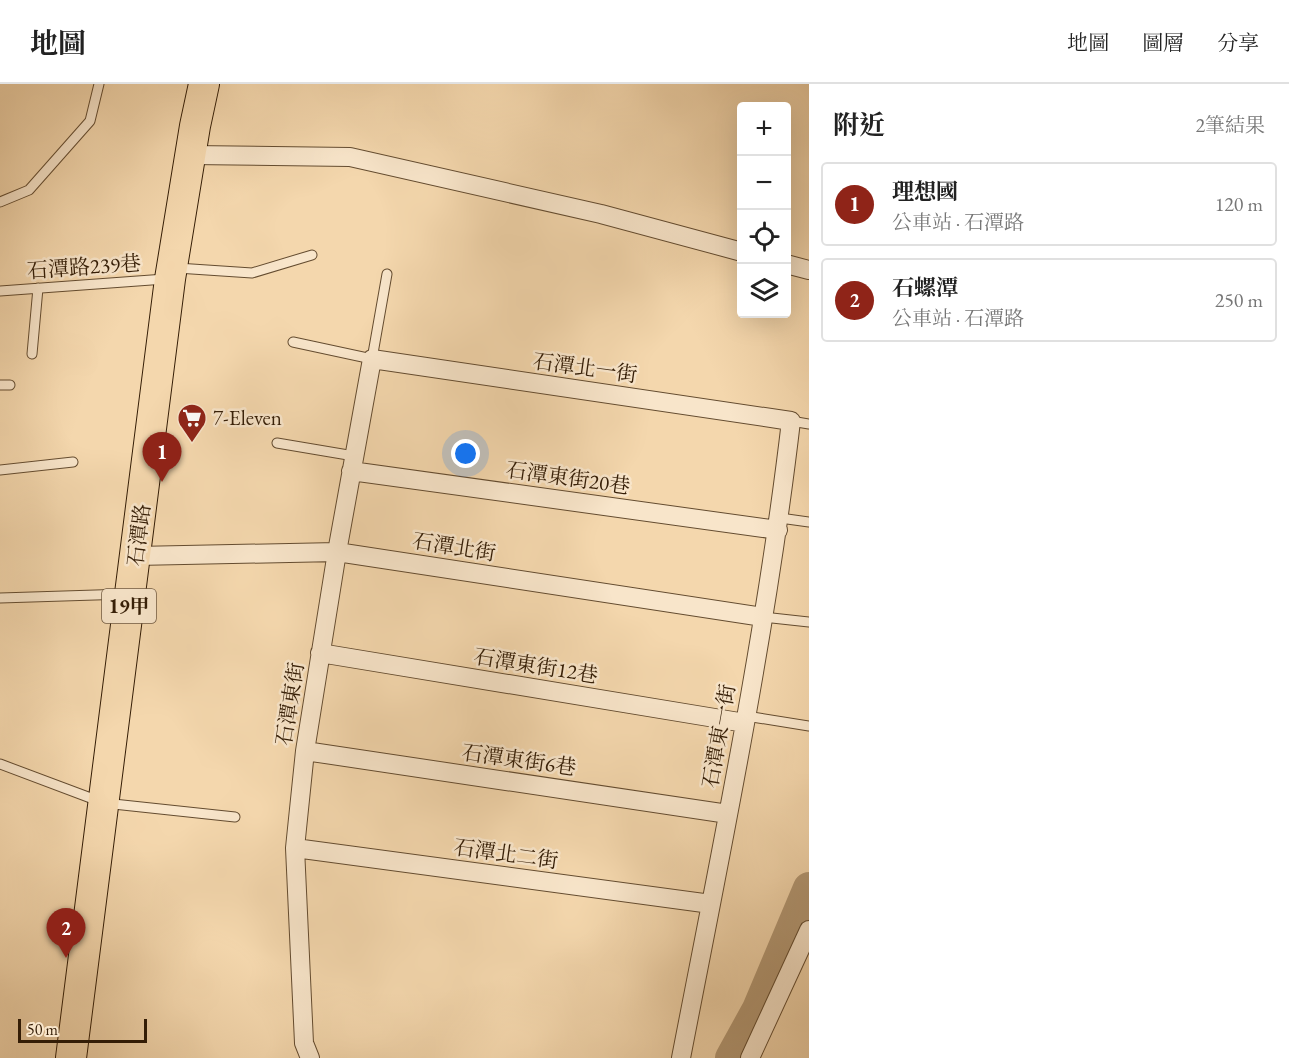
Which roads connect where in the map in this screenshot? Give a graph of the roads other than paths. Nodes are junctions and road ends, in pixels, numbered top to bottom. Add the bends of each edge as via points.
1 (99, 84) edge
2 (202, 85) edge
3 (190, 155) junction
4 (0, 202) edge
5 (737, 251) edge
6 (312, 255) dead end
7 (791, 265) edge
8 (809, 270) edge
9 (171, 273) junction
10 (387, 274) dead end
11 (38, 288) junction
12 (0, 291) edge
13 (293, 342) dead end
14 (32, 354) dead end
15 (372, 359) junction
16 (800, 422) edge
17 (277, 443) dead end
18 (73, 462) dead end
19 (353, 463) junction
20 (0, 470) edge
21 (809, 522) edge
22 (779, 524) junction
23 (337, 552) junction
24 (136, 556) junction
25 (130, 594) junction
26 (0, 598) edge
27 (763, 616) junction
28 (809, 622) edge
29 (320, 653) junction
30 (745, 720) junction
31 (809, 726) edge
32 (305, 751) junction
33 (0, 764) edge
34 (104, 803) junction
35 (728, 814) junction
36 (235, 817) dead end
37 (295, 848) junction
38 (711, 904) junction
39 (809, 930) edge
40 (71, 1058) edge
41 (310, 1058) edge
42 (681, 1058) edge
43 (750, 1058) edge

1 - 4 lane via 90,122 29,190
2 - 3 main road, 19甲
3 - 5 street via 350,157 601,214
3 - 9 main road, 石潭路 / 19甲
6 - 9 lane, 石潭路239巷 via 252,273
7 - 8 street
9 - 11 lane, 石潭路239巷
9 - 24 main road, 石潭路 / 19甲
10 - 15 lane
11 - 12 lane, 石潭路239巷
11 - 14 lane
13 - 15 lane
15 - 16 street, 石潭北一街
15 - 19 street, 石潭東街
16 - 22 street, 石潭東一街
17 - 19 lane
18 - 20 lane
19 - 22 street, 石潭東街20巷
19 - 23 street, 石潭東街
21 - 22 lane
22 - 27 street, 石潭東一街
23 - 24 street, 石潭北街
23 - 27 street, 石潭北街
23 - 29 street, 石潭東街
24 - 25 main road, 石潭路 / 19甲
25 - 26 lane
25 - 34 main road, 石潭路 / 19甲
27 - 28 lane
27 - 30 street, 石潭東一街
29 - 30 street, 石潭東街12巷
29 - 32 street, 石潭東街
30 - 31 lane
30 - 35 street, 石潭東一街
32 - 35 street, 石潭東街6巷
32 - 37 street, 石潭東街
33 - 34 lane
34 - 36 lane
34 - 40 main road, 石潭路 / 19甲
35 - 38 street, 石潭東一街
37 - 38 street, 石潭北二街
37 - 41 street, 石潭東街 via 304,1043
38 - 42 street, 石潭東一街
39 - 43 street

